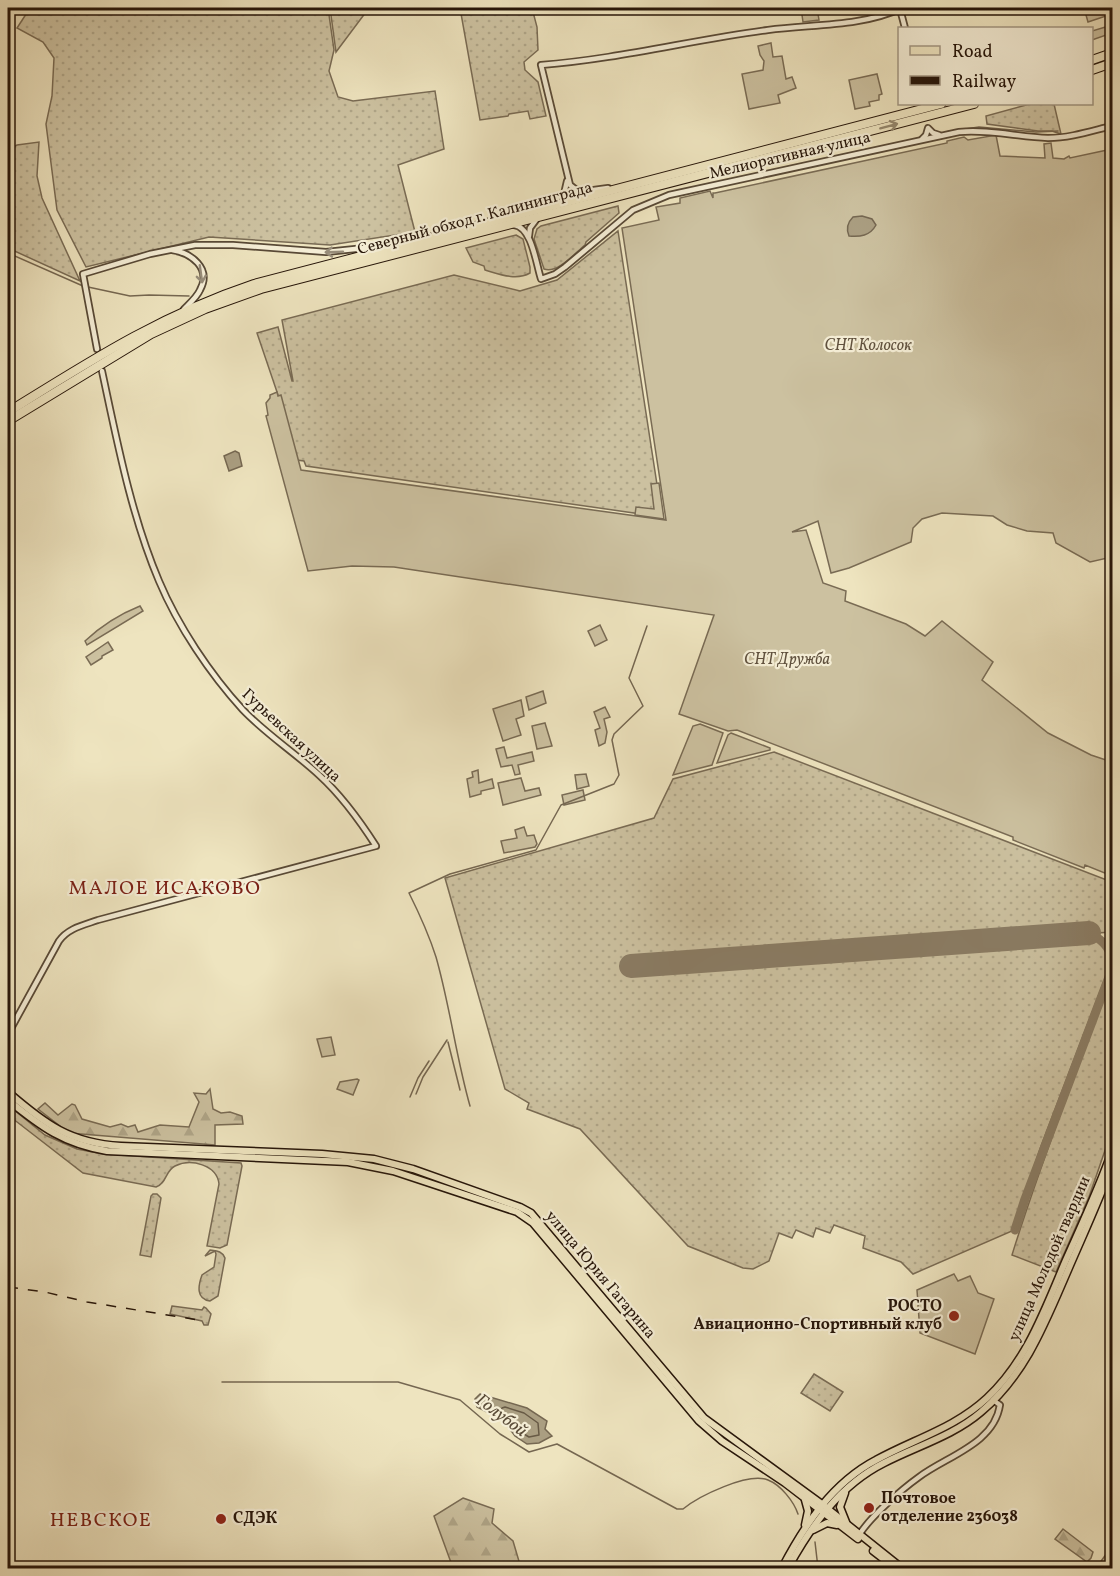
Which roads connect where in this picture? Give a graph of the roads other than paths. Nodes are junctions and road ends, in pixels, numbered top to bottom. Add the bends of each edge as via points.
1 (901, 8) edge
2 (887, 14) junction
3 (902, 17) junction
4 (905, 27) edge
5 (1113, 53) edge
6 (1093, 60) edge
7 (1113, 63) edge
8 (1093, 69) edge
9 (937, 105) edge
10 (970, 105) edge
11 (927, 125) junction
12 (1113, 126) edge
13 (942, 135) junction
14 (930, 137) junction
15 (920, 139) junction
16 (567, 178) junction
17 (616, 188) junction
18 (531, 210) junction
19 (564, 210) junction
20 (487, 230) junction
21 (529, 238) junction
22 (413, 242) junction
23 (169, 249) junction
24 (181, 312) junction
25 (97, 349) dead end
26 (102, 371) dead end
27 (8, 412) edge
28 (8, 421) edge
29 (8, 1034) edge
30 (8, 1092) edge
31 (8, 1100) edge
32 (1113, 1151) edge
33 (246, 1156) junction
34 (1113, 1165) edge
35 (246, 1166) dead end
36 (991, 1399) junction
37 (848, 1487) junction
38 (835, 1491) junction
39 (804, 1495) junction
40 (823, 1509) junction
41 (844, 1526) junction
42 (804, 1533) junction
43 (859, 1535) junction
44 (782, 1569) edge
45 (788, 1569) edge
46 (895, 1569) edge
47 (902, 1569) edge

1 - 2 street
1 - 3 street
2 - 3 street
2 - 16 street via 541,65
3 - 4 street
5 - 6 highway
7 - 8 highway
9 - 17 highway, Северный обход г. Калининграда
19 -> 10 highway, Северный обход г. Калининграда
11 - 13 street via 933,133
11 - 14 street
11 - 15 street via 926,135
12 - 13 street, Мелиоративная улица via 1058,137 979,131
13 - 14 street, Мелиоративная улица
14 - 15 street, Мелиоративная улица
15 - 21 street, Мелиоративная улица via 656,200 628,214 551,276 538,270
16 - 17 street via 579,192
16 - 18 street via 564,194
17 - 18 highway, Северный обход г. Калининграда
18 - 22 highway, Северный обход г. Калининграда
19 - 20 highway, Северный обход г. Калининграда
19 - 21 street via 534,221
20 - 21 street via 518,226
20 - 28 highway, Северный обход г. Калининграда via 281,283 205,309 139,340
22 -> 23 street via 333,252 226,244
22 - 24 highway, Северный обход г. Калининграда via 254,285
23 -> 24 street via 194,257 203,272 200,290
23 - 25 street via 83,277
24 - 27 highway, Северный обход г. Калининграда via 116,346
26 - 29 street, Гурьевская улица via 138,525 158,580 184,630 231,695 262,728 320,776 376,846 70,930 59,941
30 - 39 main road, улица Юрия Гагарина via 55,1130 90,1143 358,1157 413,1169 520,1207 543,1226 704,1418
31 - 33 main road, улица Юрия Гагарина via 43,1128 89,1148
32 - 36 main road, улица Молодой гвардии via 1030,1340
33 - 35 street
33 - 39 main road, улица Юрия Гагарина via 323,1159 374,1166 526,1217 699,1421 722,1441
34 - 36 main road, улица Молодой гвардии via 1034,1348 1014,1377
36 - 37 main road via 966,1423 883,1463
36 - 38 main road via 942,1430 868,1464
36 - 43 street via 1000,1405 983,1437 919,1476
37 - 40 main road
37 - 41 main road via 840,1507
38 - 39 main road via 819,1497
38 - 40 main road
39 - 40 main road, улица Юрия Гагарина
39 - 42 main road via 808,1511
40 - 41 main road, улица Юрия Гагарина
40 - 42 main road
41 - 42 main road via 825,1524
41 - 43 main road, улица Юрия Гагарина
41 - 46 main road, улица Юрия Гагарина
42 - 44 main road
42 - 45 main road
43 - 47 main road, улица Юрия Гагарина

